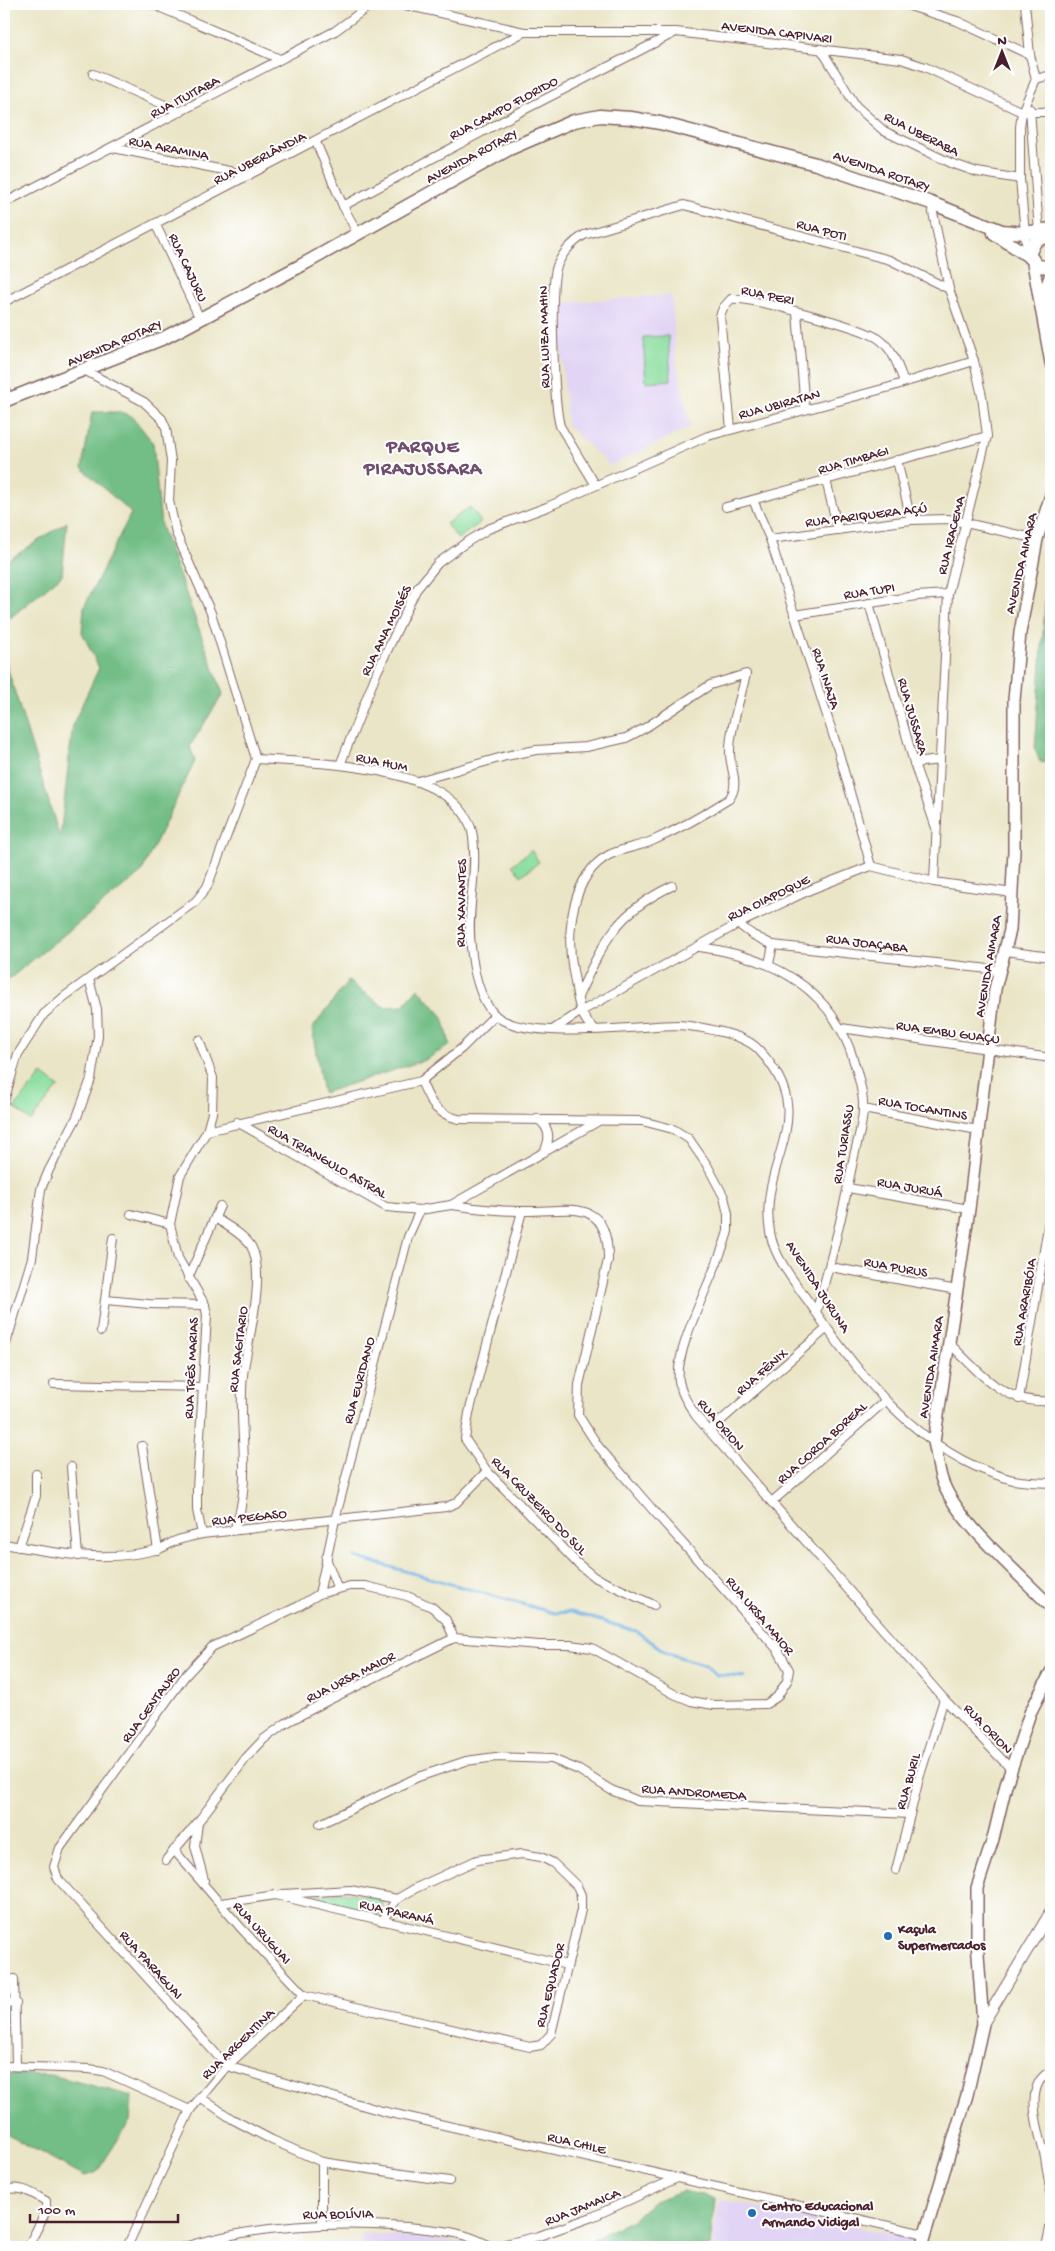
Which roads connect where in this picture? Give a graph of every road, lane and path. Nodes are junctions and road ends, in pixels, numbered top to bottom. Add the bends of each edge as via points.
1 (152, 4) edge
2 (372, 4) edge
3 (401, 4) edge
4 (903, 4) edge
5 (1025, 4) edge
6 (524, 32) junction
7 (676, 32) junction
8 (821, 49) junction
9 (1030, 55) junction
10 (280, 59) junction
11 (93, 74) dead end
12 (1051, 75) edge
13 (1036, 79) junction
14 (181, 112) junction
15 (1051, 112) edge
16 (1027, 113) junction
17 (316, 142) junction
18 (113, 148) junction
19 (249, 175) junction
20 (1020, 179) junction
21 (931, 202) junction
22 (4, 203) edge
23 (684, 205) joint
24 (343, 206) junction
25 (979, 224) junction
26 (156, 225) junction
27 (1045, 230) edge
28 (1025, 233) junction
29 (358, 234) junction
30 (1051, 239) edge
31 (1031, 258) junction
32 (1051, 267) edge
33 (1051, 274) edge
34 (949, 289) junction
35 (4, 302) edge
36 (1040, 308) junction
37 (797, 313) junction
38 (200, 319) junction
39 (974, 361) junction
40 (1051, 363) edge
41 (84, 370) junction
42 (904, 382) junction
43 (5, 395) edge
44 (804, 409) junction
45 (731, 429) junction
46 (987, 436) junction
47 (897, 460) junction
48 (826, 480) junction
49 (595, 484) junction
50 (1051, 495) edge
51 (753, 500) junction
52 (726, 507) dead end
53 (910, 520) junction
54 (965, 521) junction
55 (838, 530) junction
56 (770, 539) junction
57 (1038, 539) junction
58 (948, 594) junction
59 (868, 603) junction
60 (794, 615) junction
61 (256, 759) junction
62 (940, 760) junction
63 (914, 763) junction
64 (340, 765) junction
65 (418, 781) junction
66 (938, 834) junction
67 (871, 866) junction
68 (934, 882) junction
69 (672, 886) dead end
70 (1013, 893) junction
71 (738, 924) junction
72 (773, 945) junction
73 (700, 947) junction
74 (1005, 951) junction
75 (1051, 957) edge
76 (769, 964) junction
77 (998, 970) junction
78 (89, 980) junction
79 (578, 996) junction
80 (580, 1012) junction
81 (495, 1015) junction
82 (841, 1028) junction
83 (554, 1029) junction
84 (595, 1029) junction
85 (199, 1040) dead end
86 (988, 1049) junction
87 (1051, 1058) edge
88 (422, 1081) junction
89 (4, 1101) edge
90 (863, 1109) junction
91 (538, 1118) junction
92 (237, 1122) junction
93 (597, 1122) junction
94 (978, 1130) junction
95 (207, 1131) junction
96 (544, 1152) junction
97 (848, 1188) junction
98 (451, 1205) junction
99 (220, 1206) dead end
100 (969, 1209) junction
101 (1051, 1209) edge
102 (420, 1210) junction
103 (522, 1211) junction
104 (131, 1214) dead end
105 (215, 1218) junction
106 (170, 1224) junction
107 (113, 1238) dead end
108 (830, 1267) junction
109 (188, 1278) junction
110 (957, 1290) junction
111 (106, 1300) junction
112 (205, 1305) junction
113 (816, 1312) junction
114 (826, 1329) junction
115 (101, 1331) dead end
116 (949, 1343) junction
117 (4, 1350) edge
118 (54, 1384) dead end
119 (201, 1387) junction
120 (1019, 1399) junction
121 (1051, 1400) edge
122 (885, 1401) junction
123 (710, 1430) junction
124 (934, 1442) junction
125 (142, 1446) dead end
126 (71, 1467) dead end
127 (487, 1471) junction
128 (36, 1474) dead end
129 (1051, 1482) edge
130 (773, 1502) junction
131 (335, 1520) junction
132 (234, 1530) junction
133 (202, 1534) junction
134 (4, 1544) edge
135 (19, 1546) junction
136 (158, 1550) junction
137 (78, 1556) junction
138 (326, 1558) junction
139 (337, 1587) junction
140 (319, 1594) junction
141 (654, 1605) dead end
142 (1051, 1607) edge
143 (454, 1638) junction
144 (1051, 1672) edge
145 (944, 1699) junction
146 (1011, 1769) junction
147 (910, 1814) junction
148 (198, 1822) junction
149 (320, 1824) dead end
150 (174, 1850) junction
151 (166, 1860) dead end
152 (896, 1870) dead end
153 (58, 1879) joint
154 (206, 1884) junction
155 (276, 1895) junction
156 (397, 1899) junction
157 (221, 1903) junction
158 (1051, 1911) edge
159 (382, 1921) junction
160 (567, 1966) junction
161 (14, 1979) dead end
162 (304, 1995) junction
163 (16, 2002) junction
164 (4, 2003) edge
165 (983, 2024) junction
166 (16, 2065) junction
167 (4, 2066) edge
168 (227, 2066) junction
169 (1051, 2071) edge
170 (200, 2097) junction
171 (190, 2110) junction
172 (322, 2162) junction
173 (677, 2178) junction
174 (449, 2180) dead end
175 (1051, 2195) edge
176 (4, 2196) edge
177 (1051, 2223) edge
178 (322, 2224) junction
179 (924, 2234) junction
180 (28, 2247) edge
181 (127, 2247) edge
182 (184, 2247) edge
183 (492, 2247) edge
184 (921, 2247) edge
185 (1046, 2247) edge

1 - 10 street
2 - 10 street, RUA ITUITABA via 334,31
3 - 6 street, AVENIDA CAPIVARI
4 - 9 street via 957,21
5 - 9 street
6 - 7 street, AVENIDA CAPIVARI
6 - 17 street, RUA UBERLÂNDIA
7 - 8 street, AVENIDA CAPIVARI
7 - 24 street, RUA CAMPO FLORIDO
8 - 16 street, AVENIDA CAPIVARI via 901,59
8 - 20 street, RUA UBERABA via 856,106 884,131 950,163 977,172
9 - 13 street
10 - 14 street, RUA ITUITABA
11 - 14 street
12 - 13 street
13 - 16 street
14 - 18 street, RUA ITUITABA
15 - 16 street, AVENIDA CAPIVARI
16 - 20 street
16 - 27 street
17 - 19 street, RUA UBERLÂNDIA
17 - 24 street
18 - 19 street, RUA ARAMINA
18 - 22 street, RUA ITUITABA
19 - 26 street, RUA UBERLÂNDIA
20 - 28 street
21 - 25 main road, AVENIDA ROTARY
21 - 29 main road, AVENIDA ROTARY via 816,164 660,123 600,116 574,121 509,149
21 - 34 street, RUA IRACEMA
23 - 34 street, RUA POTI via 890,260
23 - 49 street, RUA LUIZA MAHIN via 584,234 557,265 552,299 558,416 564,434
24 - 29 street
25 - 28 main road, AVENIDA ROTARY via 1008,233
25 - 31 main road, AVENIDA ROTARY
26 - 35 street, RUA UBERLÂNDIA
26 - 38 street, RUA CAJURU
27 - 28 main road, AVENIDA ROTARY
28 - 31 street
29 - 38 main road, AVENIDA ROTARY
30 - 31 main road via 1036,240
31 - 32 main road via 1042,268
31 - 36 main road
33 - 36 main road
34 - 39 street, RUA IRACEMA
36 - 40 main road
37 - 42 street, RUA PERI via 851,326 879,339 894,356
37 - 44 street
37 - 45 street, RUA PERI via 738,299 731,299 723,308 720,316
38 - 41 main road, AVENIDA ROTARY via 164,338
39 - 42 street, RUA UBIRATAN
39 - 46 street, RUA IRACEMA
41 - 43 main road, AVENIDA ROTARY
41 - 61 street via 144,402 162,419 166,428 171,461 169,500 176,534 212,613
42 - 44 street, RUA UBIRATAN
44 - 45 street, RUA UBIRATAN
45 - 49 street, RUA UBIRATAN
46 - 47 street, RUA TIMBAGI
46 - 54 street, RUA IRACEMA
47 - 48 street, RUA TIMBAGI
47 - 53 street
48 - 51 street, RUA TIMBAGI
48 - 55 street
49 - 64 street, RUA ANA MOISÉS via 547,507 488,529 438,563 416,590 377,672
50 - 57 main road, AVENIDA AIMARA
51 - 52 street, RUA TIMBAGI
51 - 56 street, RUA INAJA
53 - 54 street, RUA PARIQUERA AÇÚ via 948,518
53 - 55 street, RUA PARIQUERA AÇÚ
54 - 57 street, RUA PARIQUERA AÇÚ
54 - 58 street, RUA IRACEMA
55 - 56 street, RUA PARIQUERA AÇÚ
56 - 60 street, RUA INAJA
57 - 70 main road, AVENIDA AIMARA via 1020,634 1014,700
58 - 59 street, RUA TUPI
58 - 62 street, RUA IRACEMA
59 - 60 street, RUA TUPI
59 - 63 street, RUA JUSSARA
60 - 67 street, RUA INAJA
61 - 64 street, RUA HUM
61 - 78 street via 207,887 196,901
62 - 63 street
62 - 66 street, RUA IRACEMA
63 - 66 street, RUA JUSSARA
64 - 65 street, RUA HUM
65 - 79 street via 506,756 536,750 586,747 626,738 710,685 746,674 731,737 735,785 729,799 667,834 607,856 584,876 578,890 570,941
65 - 81 street, RUA XAVANTES via 455,803 469,821 473,838 469,934 472,958 486,1002
66 - 68 street, RUA IRACEMA
67 - 68 street
67 - 71 street, RUA OIAPOQUE via 812,889
68 - 70 street
69 - 79 street via 638,906 605,939
70 - 74 main road, AVENIDA AIMARA
71 - 72 street, RUA JOAÇABA
71 - 73 street, RUA OIAPOQUE
72 - 76 street
72 - 77 street, RUA JOAÇABA
73 - 76 street, RUA TURIASSU via 733,951
73 - 80 street, RUA OIAPOQUE
74 - 75 street
74 - 77 main road, AVENIDA AIMARA
76 - 82 street, RUA TURIASSU via 811,992
77 - 86 main road, AVENIDA AIMARA
78 - 89 street via 44,1014 28,1036 18,1054
78 - 117 street via 97,1010 98,1036 91,1079 77,1117 42,1189 32,1258
79 - 80 street
80 - 83 street, RUA OIAPOQUE
80 - 84 street
81 - 83 street via 523,1028
81 - 88 street
82 - 86 street, RUA EMBU GUAÇU
82 - 90 street, RUA TURIASSU via 860,1082
83 - 84 street, AVENIDA JURUNA
84 - 113 street, AVENIDA JURUNA via 681,1025 705,1028 732,1034 754,1045 773,1066 787,1096 789,1112 768,1206 770,1238
85 - 95 street, RUA TRÊS MARIAS via 213,1078 212,1113
86 - 87 street, RUA EMBU GUAÇU
86 - 94 main road, AVENIDA AIMARA
88 - 91 street, RUA ORION via 432,1104 443,1115 485,1120
88 - 92 street
90 - 94 street, RUA TOCANTINS
90 - 97 street, RUA TURIASSU
91 - 93 street, RUA ORION
91 - 96 street via 548,1130
92 - 95 street
92 - 102 street, RUA TRIANGULO ASTRAL via 386,1208
93 - 96 street, RUA TRIANGULO ASTRAL
93 - 123 street, RUA ORION via 642,1121 673,1129 689,1139 724,1197 728,1231 681,1354 679,1372 684,1397
94 - 100 main road, AVENIDA AIMARA
95 - 106 street, RUA TRÊS MARIAS via 180,1176
96 - 98 street, RUA TRIANGULO ASTRAL
97 - 100 street, RUA JURUÁ
97 - 108 street, RUA TURIASSU
98 - 102 street, RUA TRIANGULO ASTRAL
98 - 103 street, RUA URSA MAIOR
99 - 105 street
100 - 110 main road, AVENIDA AIMARA
101 - 120 street, RUA ARARIBÓIA
102 - 131 street, RUA EURIDANO via 408,1237
103 - 127 street, RUA CRUZEIRO DO SUL via 465,1430 465,1439
103 - 143 street, RUA URSA MAIOR via 578,1210 594,1217 603,1226 608,1241 608,1260 579,1385 578,1415 598,1446 778,1650 789,1670 787,1682 777,1697 766,1704 714,1704 674,1694 592,1648
104 - 106 street
105 - 109 street
105 - 132 street, RUA SAGITARIO via 234,1230 251,1247 258,1277 243,1375 244,1489 241,1513
106 - 109 street, RUA TRÊS MARIAS via 178,1258
107 - 111 street
108 - 110 street, RUA PURUS
108 - 113 street, RUA TURIASSU
109 - 112 street, RUA TRÊS MARIAS
110 - 116 main road, AVENIDA AIMARA
111 - 112 street
111 - 115 street
112 - 119 street, RUA TRÊS MARIAS
113 - 114 street, AVENIDA JURUNA
114 - 122 street, AVENIDA JURUNA
114 - 123 street, RUA FÊNIX
116 - 120 street via 998,1388
116 - 124 main road, AVENIDA AIMARA
118 - 119 street
119 - 133 street, RUA TRÊS MARIAS via 196,1489
120 - 121 street via 1030,1402
122 - 124 street, AVENIDA JURUNA
122 - 130 street, RUA COROA BOREAL
123 - 130 street, RUA ORION
124 - 129 street, AVENIDA JURUNA via 979,1468 1008,1479
124 - 142 main road via 942,1480 954,1503 984,1539
125 - 136 street
126 - 137 street
127 - 131 street, RUA PEGASO via 456,1504
127 - 141 street, RUA CRUZEIRO DO SUL via 588,1572
128 - 135 street via 36,1496
130 - 145 street, RUA ORION
131 - 132 street, RUA PEGASO
131 - 138 street, RUA EURIDANO
132 - 133 street, RUA PEGASO
133 - 136 street, RUA PEGASO
134 - 135 street, RUA PEGASO
135 - 137 street, RUA PEGASO
136 - 137 street, RUA PEGASO via 106,1558
138 - 139 street
138 - 140 street, RUA EURIDANO
139 - 140 street, RUA CENTAURO
139 - 143 street, RUA CENTAURO via 366,1586 415,1599 432,1607 446,1620
140 - 153 street, RUA CENTAURO via 212,1647 198,1659 60,1848 54,1867
143 - 148 street, RUA URSA MAIOR via 286,1723 246,1758
144 - 146 main road via 1030,1713
145 - 146 street, RUA ORION
145 - 147 street, RUA BURIL
146 - 165 main road via 977,1888
147 - 149 street, RUA ANDROMEDA via 638,1801 611,1790 579,1770 552,1760 518,1756 466,1761 418,1777
147 - 152 street, RUA BURIL
148 - 150 street, RUA URSA MAIOR
148 - 154 street, RUA URUGUAI via 195,1846
150 - 151 street, RUA URSA MAIOR
150 - 154 street, RUA URUGUAI
153 - 168 street, RUA PARAGUAI
154 - 157 street, RUA URUGUAI
155 - 156 street via 350,1890
155 - 157 street, RUA PARANÁ
155 - 159 street, RUA PARANÁ
156 - 159 street, RUA EQUADOR
156 - 160 street, RUA EQUADOR via 477,1860 522,1854 541,1857 577,1886 581,1895 581,1910
157 - 162 street, RUA URUGUAI
158 - 165 street
159 - 160 street, RUA PARANÁ
160 - 162 street, RUA EQUADOR via 551,2034 541,2045 530,2048
161 - 163 street
162 - 168 street, RUA ARGENTINA
163 - 164 street
163 - 166 street
165 - 179 main road via 966,2095
166 - 167 street
166 - 171 street via 103,2071
168 - 170 street, RUA ARGENTINA
168 - 173 street, RUA CHILE via 382,2110
169 - 175 street via 1037,2090 1034,2106
170 - 171 street, RUA ARGENTINA
170 - 172 street via 240,2124
171 - 181 street, RUA ARGENTINA
172 - 174 street
172 - 178 street
173 - 179 street, RUA CHILE
173 - 183 street, RUA JAMAICA via 592,2217 539,2236
176 - 180 street via 6,2190 24,2189 46,2201 46,2210
177 - 185 street
178 - 182 street, RUA BOLÍVIA via 236,2234
178 - 183 street, RUA BOLÍVIA via 428,2229 478,2238
179 - 184 main road

